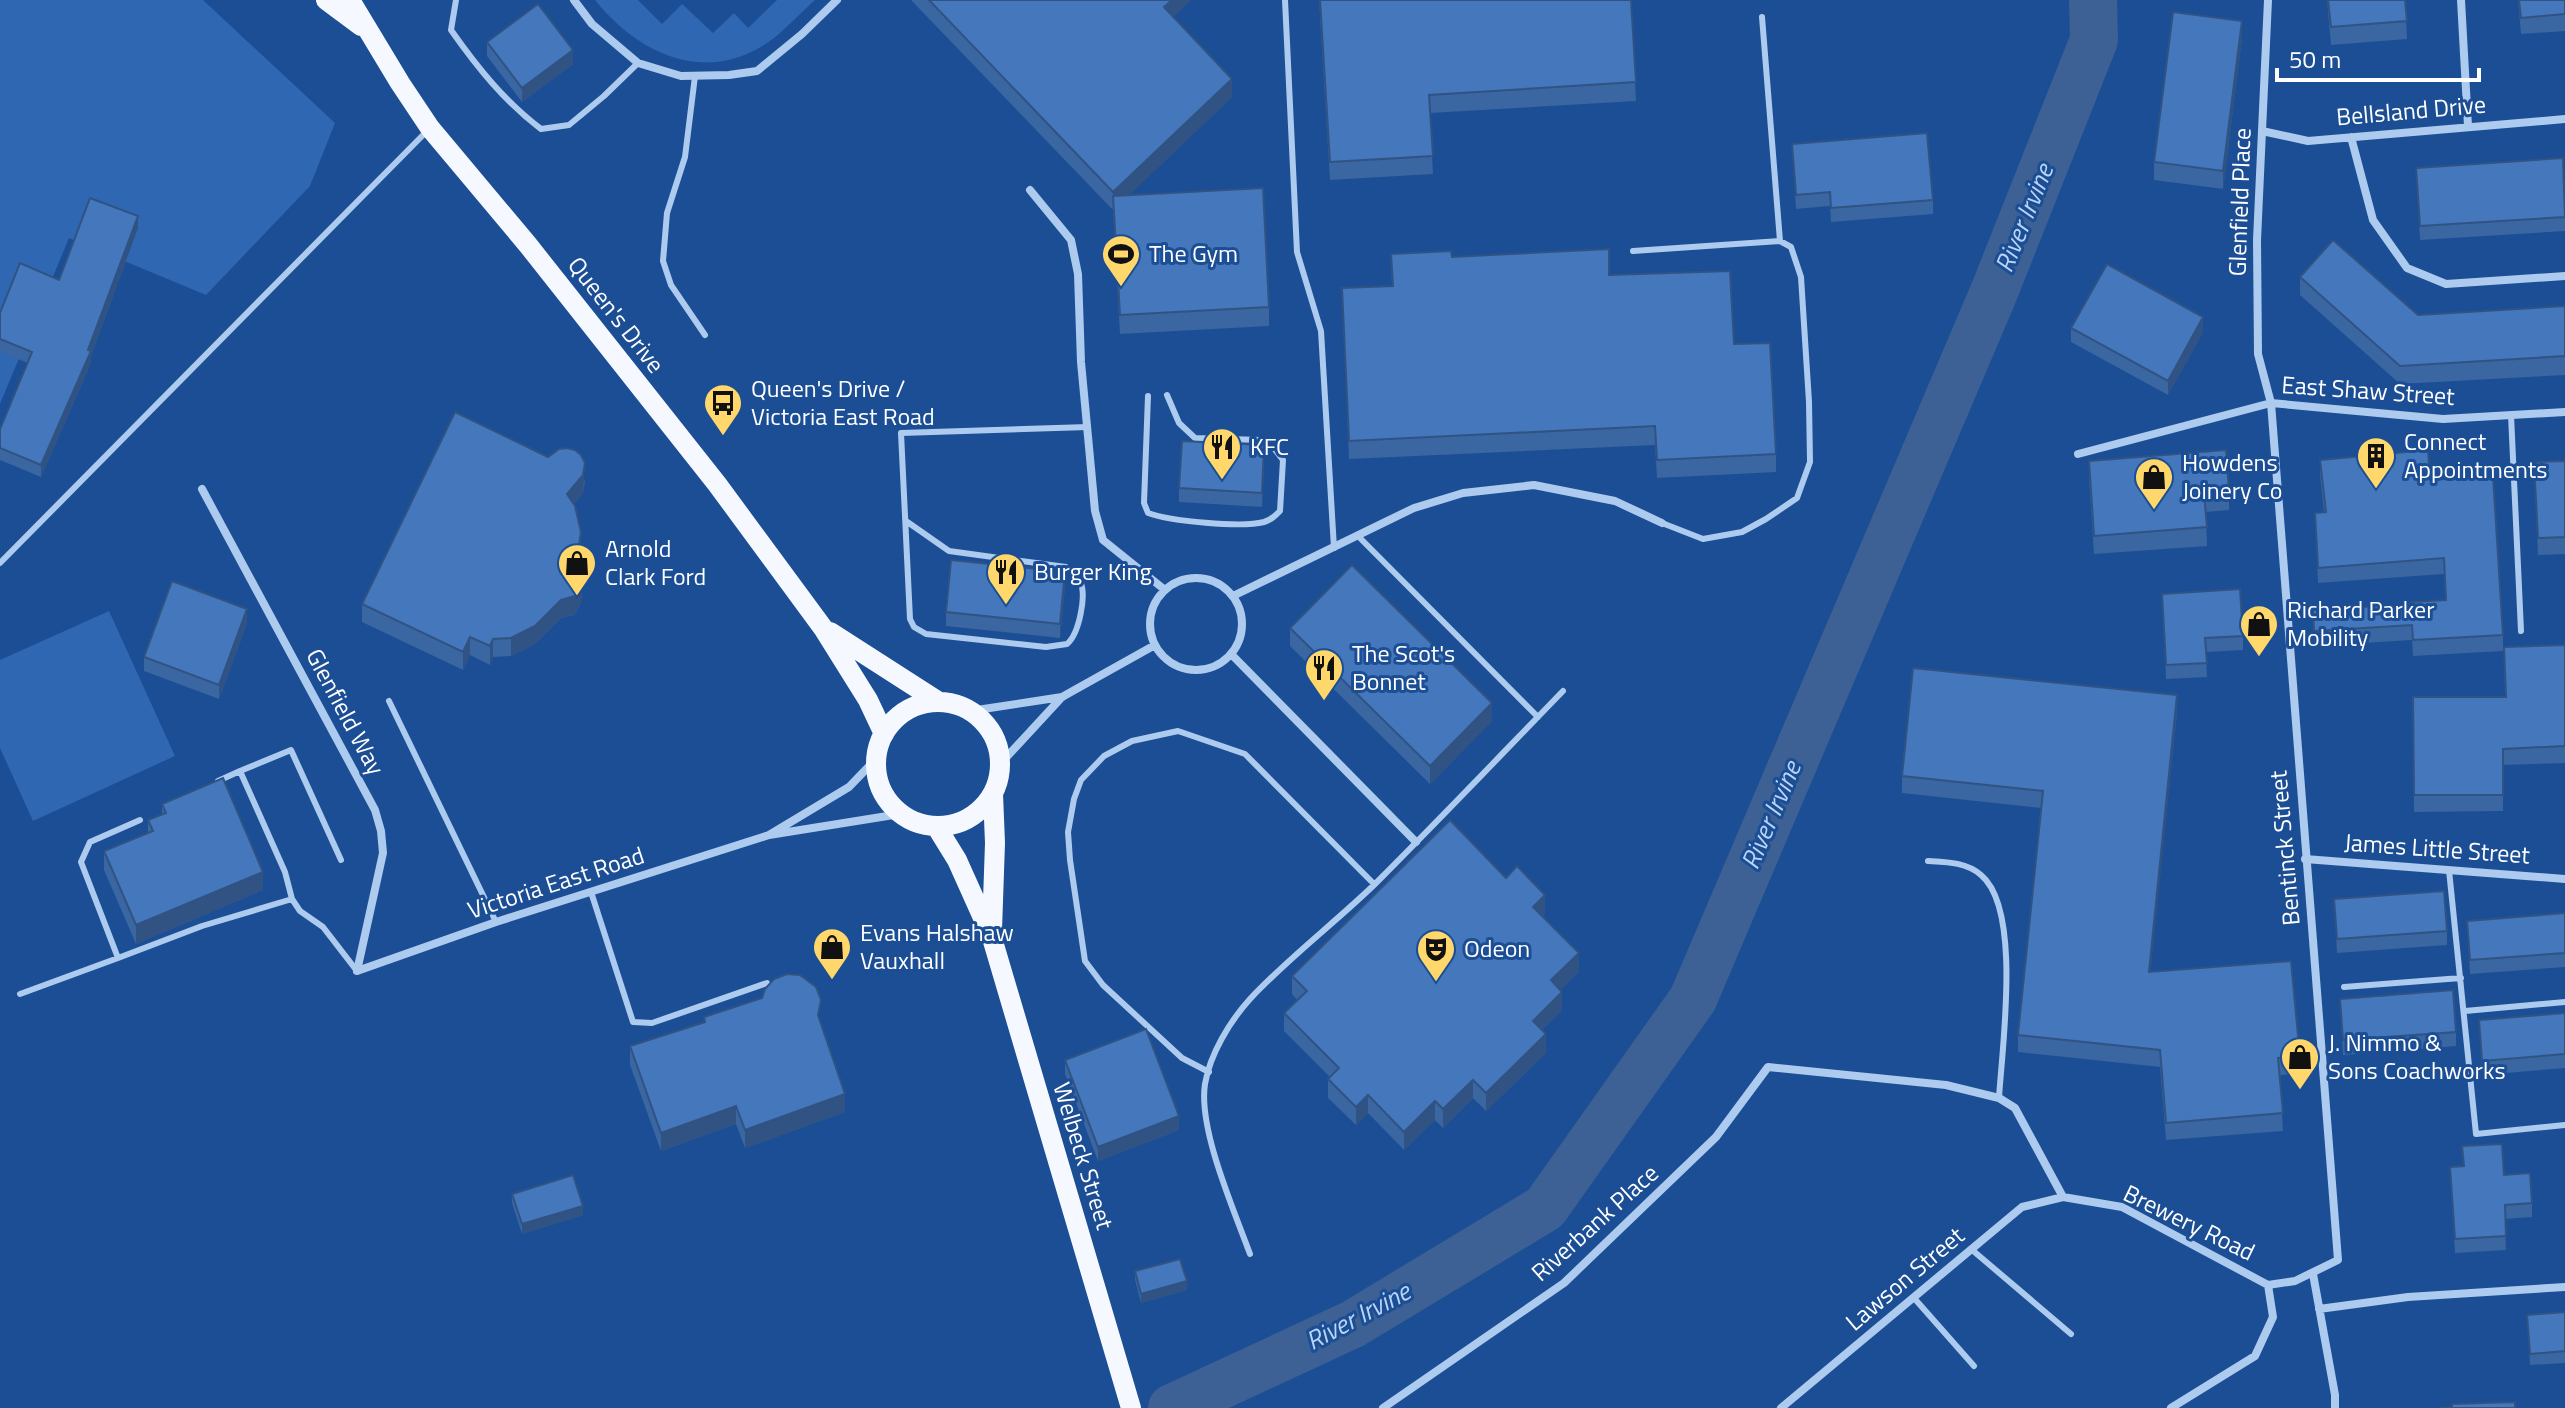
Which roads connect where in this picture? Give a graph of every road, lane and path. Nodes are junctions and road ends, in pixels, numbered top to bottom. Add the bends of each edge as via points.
1 (326, 0) edge
2 (350, 0) edge
3 (456, 0) edge
4 (574, 0) edge
5 (837, 0) edge
6 (1285, 0) edge
7 (2268, 0) edge
8 (2461, 0) edge
9 (1762, 17) dead end
10 (370, 34) junction
11 (638, 63) junction
12 (695, 76) junction
13 (2565, 119) edge
14 (2468, 126) junction
15 (430, 128) junction
16 (2262, 131) junction
17 (2351, 137) junction
18 (1030, 190) dead end
19 (1780, 241) junction
20 (1633, 251) dead end
21 (2565, 276) edge
22 (705, 335) dead end
23 (1167, 395) dead end
24 (1148, 396) dead end
25 (2271, 403) junction
26 (2565, 412) edge
27 (2511, 415) junction
28 (1088, 427) junction
29 (2078, 454) dead end
30 (202, 489) dead end
31 (906, 521) junction
32 (1662, 523) joint
33 (1358, 536) junction
34 (1334, 548) junction
35 (0, 563) edge
36 (1165, 590) junction
37 (1233, 596) junction
38 (823, 628) junction
39 (2521, 631) dead end
40 (1155, 645) junction
41 (1231, 654) junction
42 (1563, 691) dead end
43 (1062, 697) junction
44 (389, 701) dead end
45 (939, 702) junction
46 (970, 711) junction
47 (1538, 717) junction
48 (884, 734) junction
49 (876, 759) junction
50 (1001, 763) junction
51 (240, 771) junction
52 (213, 783) edge
53 (993, 794) junction
54 (900, 814) junction
55 (140, 820) dead end
56 (936, 826) junction
57 (769, 835) junction
58 (1416, 842) junction
59 (2305, 859) junction
60 (341, 860) dead end
61 (1928, 861) dead end
62 (2449, 870) junction
63 (2565, 879) edge
64 (1374, 884) junction
65 (591, 892) junction
66 (292, 899) junction
67 (496, 922) junction
68 (992, 938) junction
69 (118, 958) junction
70 (357, 971) junction
71 (2461, 978) junction
72 (767, 983) edge
73 (2344, 987) dead end
74 (20, 994) dead end
75 (2565, 1002) edge
76 (2465, 1011) junction
77 (1209, 1072) junction
78 (1999, 1098) junction
79 (2565, 1125) edge
80 (2063, 1197) junction
81 (1971, 1249) junction
82 (1250, 1254) dead end
83 (2313, 1274) junction
84 (2268, 1285) junction
85 (2565, 1287) edge
86 (1914, 1298) junction
87 (2319, 1309) junction
88 (2071, 1334) dead end
89 (1974, 1366) dead end
90 (1128, 1398) edge
91 (1383, 1408) edge
92 (1781, 1408) edge
93 (2171, 1408) edge
94 (2335, 1408) edge

1 - 10 main road, Queen's Drive
2 - 10 main road, Queen's Drive
3 - 11 lane via 451,30 518,112 541,129 569,125
4 - 11 street via 592,24
5 - 12 street via 757,71
6 - 34 lane via 1297,252 1321,331
7 - 16 street, Glenfield Place
8 - 14 street
9 - 19 lane
10 - 15 main road, Queen's Drive
11 - 12 street
12 - 22 lane via 685,157 667,213 663,261 671,285
13 - 14 street, Bellsland Drive
14 - 17 street, Bellsland Drive
15 - 35 lane
15 - 38 main road, Queen's Drive via 717,484
16 - 17 street, Bellsland Drive via 2308,141
16 - 25 street, Glenfield Place via 2258,354
17 - 21 street via 2373,220 2407,268 2446,284
18 - 28 street via 1071,240
19 - 20 lane
19 - 32 lane via 1791,247 1801,277 1805,331 1810,462 1797,498 1742,532 1703,539
23 - 24 lane via 1179,423 1195,438 1270,443 1283,460 1280,511 1269,521 1163,519 1148,513
25 - 27 street, East Shaw Street via 2443,419
25 - 29 street, East Shaw Street
25 - 59 street, Bentinck Street
26 - 27 street, East Shaw Street
27 - 39 lane
28 - 31 lane via 901,433
28 - 36 street via 1095,511 1103,540
30 - 70 street, Glenfield Way via 375,810 383,853
31 - 31 lane via 914,627 926,634 1058,647 1077,630 1083,589 1066,567 949,551
32 - 33 street via 1615,501 1534,485 1463,493 1414,508
33 - 34 street
33 - 47 lane
34 - 37 street
36 - 37 street via 1192,578 1208,579
36 - 40 street via 1150,616
37 - 41 street via 1242,625
38 - 45 main road, Queen's Drive
38 - 48 main road, Queen's Drive
40 - 41 street via 1176,665 1191,669 1219,663
40 - 43 street
41 - 58 street
42 - 47 lane
43 - 46 street
43 - 50 street
44 - 67 lane
45 - 46 main road
45 - 48 main road via 907,711
46 - 50 main road via 997,743
47 - 58 lane
48 - 49 main road
49 - 54 main road via 882,789
49 - 57 street, Victoria East Road via 849,787
50 - 53 main road
51 - 52 lane
51 - 60 lane via 291,750
51 - 66 lane
53 - 56 main road via 969,818
53 - 68 main road, Welbeck Street
54 - 56 main road
54 - 57 street, Victoria East Road
55 - 69 lane via 90,842 81,862
56 - 68 main road, Welbeck Street
57 - 65 street, Victoria East Road
58 - 64 lane
59 - 62 street, James Little Street
59 - 83 street, Bentinck Street via 2338,1234 2338,1260
61 - 78 lane via 1961,864 1993,889 2007,963
62 - 63 street, James Little Street
62 - 71 lane
64 - 77 lane via 1250,999 1224,1036
64 - 77 lane via 1245,754 1178,731 1132,741 1104,756 1081,780 1068,832 1085,961 1103,985 1182,1058
65 - 67 street, Victoria East Road
65 - 72 lane via 633,1022 652,1023
66 - 69 lane
66 - 70 lane via 323,927
67 - 70 street, Victoria East Road
68 - 90 main road, Welbeck Street
69 - 74 lane
71 - 73 lane
71 - 76 lane
75 - 76 lane
76 - 79 lane via 2476,1134
77 - 82 lane via 1204,1112
78 - 80 street via 2015,1108
78 - 91 street, Riverbank Place via 1946,1085 1768,1067 1716,1137 1564,1283
80 - 81 street, Lawson Street via 2022,1207
80 - 84 street, Brewery Road via 2122,1207
81 - 86 street, Lawson Street
81 - 88 lane
83 - 84 street, Brewery Road
83 - 87 street
84 - 93 street via 2273,1317 2255,1356
85 - 87 street via 2408,1297
86 - 89 lane
86 - 92 street, Lawson Street
87 - 94 street

